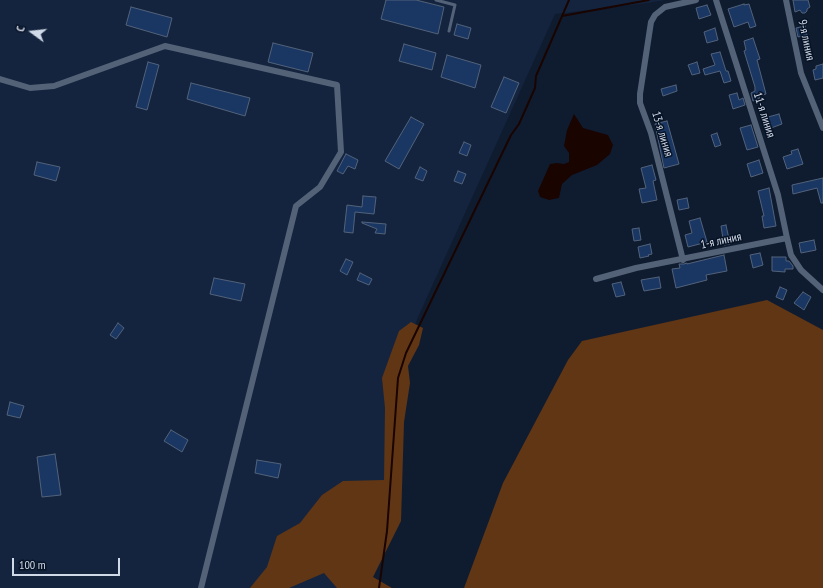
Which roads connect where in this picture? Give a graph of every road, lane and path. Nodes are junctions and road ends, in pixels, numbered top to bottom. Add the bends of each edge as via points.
1 (436, 0) edge
2 (696, 0) edge
3 (716, 0) edge
4 (786, 0) edge
5 (449, 30) dead end
6 (0, 79) edge
7 (823, 128) edge
8 (787, 238) junction
9 (683, 260) junction
10 (596, 279) dead end
11 (823, 290) edge
12 (201, 588) edge

1 - 5 lane via 455,5
2 - 9 street, 13-я линия via 665,7 655,15 651,22 640,85 640,103 651,133
3 - 8 street, 11-я линия via 778,195
4 - 7 street, 9-я линия via 801,73
6 - 12 street via 30,88 54,86 165,46 336,85 341,152 320,187 296,206
8 - 9 street, 1-я линия
8 - 11 street via 791,255 801,270
9 - 10 street, 1-я линия via 636,268

